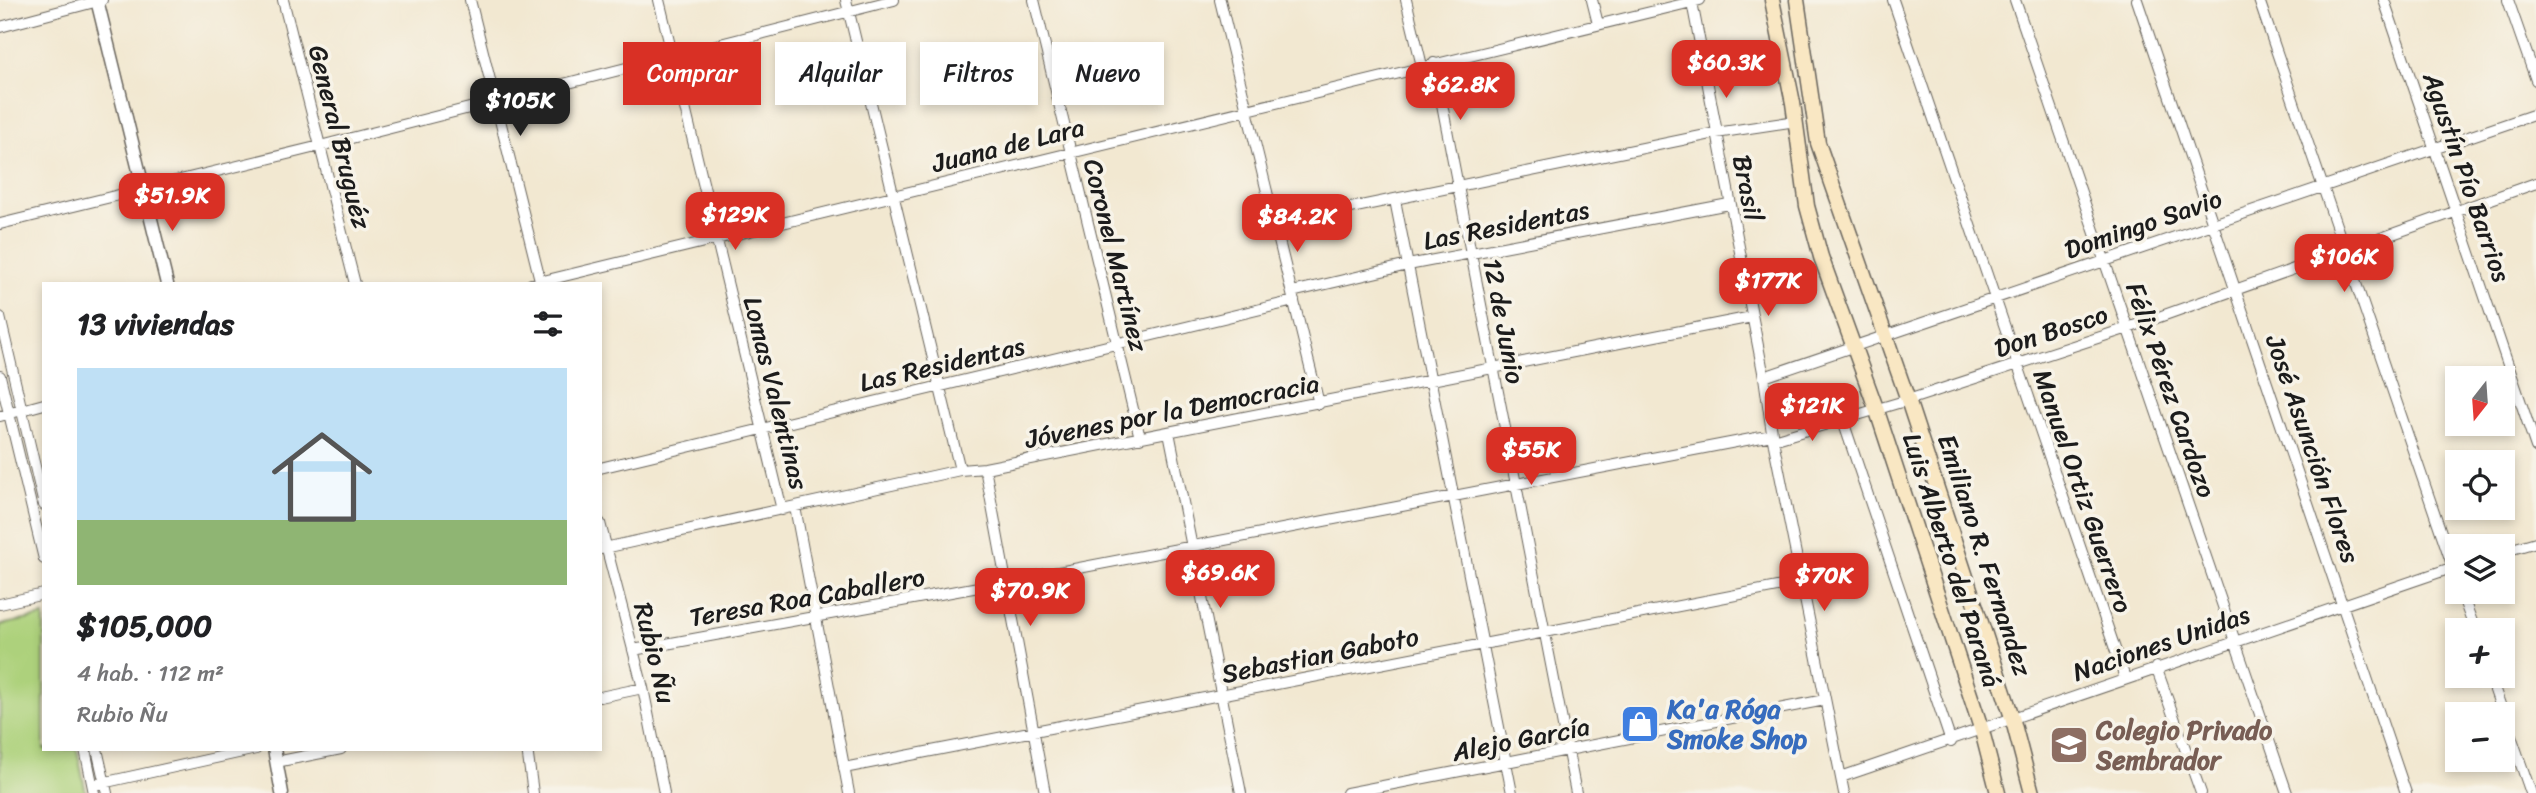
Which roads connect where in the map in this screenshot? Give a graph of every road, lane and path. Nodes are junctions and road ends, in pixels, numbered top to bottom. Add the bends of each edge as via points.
1 (99, 0) edge
2 (283, 0) edge
3 (470, 0) edge
4 (659, 0) edge
5 (846, 0) edge
6 (894, 0) edge
7 (1034, 0) edge
8 (1220, 0) edge
9 (1406, 0) edge
10 (1592, 0) edge
11 (1772, 0) edge
12 (1797, 0) edge
13 (1893, 0) edge
14 (2015, 0) edge
15 (2137, 0) edge
16 (2259, 0) edge
17 (2384, 0) edge
18 (2508, 0) edge
19 (1696, 1) edge
20 (848, 11) junction
21 (1598, 24) junction
22 (0, 27) edge
23 (668, 42) edge
24 (726, 42) edge
25 (1434, 63) junction
26 (1422, 66) junction
27 (623, 68) edge
28 (2536, 80) edge
29 (495, 101) junction
30 (683, 105) edge
31 (1247, 109) junction
32 (2536, 114) edge
33 (1796, 121) junction
34 (1716, 133) junction
35 (320, 146) junction
36 (2434, 147) junction
37 (1069, 152) junction
38 (2536, 183) edge
39 (2323, 184) junction
40 (1457, 187) junction
41 (144, 190) junction
42 (893, 195) junction
43 (1395, 200) junction
44 (1729, 204) junction
45 (2458, 212) junction
46 (2213, 222) junction
47 (0, 224) edge
48 (1273, 224) junction
49 (716, 239) junction
50 (2346, 252) junction
51 (1470, 253) junction
52 (2104, 259) junction
53 (1408, 265) junction
54 (167, 282) edge
55 (354, 282) edge
56 (538, 282) edge
57 (542, 282) edge
58 (2236, 289) junction
59 (1293, 297) junction
60 (1996, 298) junction
61 (0, 317) edge
62 (1752, 317) junction
63 (2129, 328) junction
64 (1885, 335) junction
65 (1854, 344) junction
66 (1116, 345) junction
67 (2018, 363) junction
68 (1491, 368) junction
69 (0, 376) edge
70 (1764, 377) junction
71 (1431, 381) junction
72 (940, 386) junction
73 (1908, 400) junction
74 (1319, 404) junction
75 (42, 405) edge
76 (1876, 408) junction
77 (21, 410) junction
78 (5, 414) edge
79 (1842, 418) junction
80 (765, 428) junction
81 (1169, 432) junction
82 (1773, 437) junction
83 (1140, 438) junction
84 (2536, 447) edge
85 (602, 468) edge
86 (985, 468) junction
87 (960, 470) junction
88 (1514, 483) junction
89 (1453, 495) junction
90 (42, 498) edge
91 (42, 502) edge
92 (31, 503) junction
93 (795, 507) junction
94 (782, 510) junction
95 (2445, 538) edge
96 (2536, 542) edge
97 (1192, 547) junction
98 (603, 548) edge
99 (2515, 548) edge
100 (42, 550) edge
101 (2445, 570) edge
102 (1006, 582) junction
103 (1803, 582) junction
104 (42, 594) edge
105 (2343, 603) junction
106 (0, 604) edge
107 (815, 616) junction
108 (1543, 632) junction
109 (2235, 640) junction
110 (1483, 644) junction
111 (633, 650) junction
112 (2156, 667) junction
113 (2125, 678) junction
114 (643, 688) junction
115 (2494, 688) edge
116 (1221, 696) junction
117 (602, 697) edge
118 (1825, 700) junction
119 (2012, 717) junction
120 (1033, 730) junction
121 (1982, 731) junction
122 (1951, 742) junction
123 (85, 751) edge
124 (97, 751) edge
125 (248, 751) edge
126 (322, 751) edge
127 (527, 751) edge
128 (1568, 752) junction
129 (275, 756) edge
130 (1507, 764) junction
131 (844, 768) junction
132 (1841, 777) junction
133 (106, 788) edge
134 (94, 789) edge
135 (282, 793) edge
136 (533, 793) edge
137 (664, 793) edge
138 (849, 793) edge
139 (1045, 793) edge
140 (1241, 793) edge
141 (1348, 793) edge
142 (1513, 793) edge
143 (1576, 793) edge
144 (1844, 793) edge
145 (1998, 793) edge
146 (2032, 793) edge
147 (2201, 793) edge
148 (2287, 793) edge
149 (2406, 793) edge
150 (2530, 793) edge

1 - 22 street
1 - 41 street
2 - 35 street, General Bruguéz
3 - 29 street
4 - 23 street, Lomas Valentinas
5 - 20 street
6 - 20 street
7 - 37 street, Coronel Martínez
8 - 31 street
9 - 26 street
10 - 21 street
11 - 33 main road, Luis Alberto del Paraná
12 - 64 main road, Emiliano R. Fernandez via 1818,143
13 - 60 street, Manuel Ortiz Guerrero
14 - 52 street, Félix Pérez Cardozo
15 - 46 street, José Asunción Flores
16 - 39 street
17 - 36 street, Agustín Pío Barrios
18 - 28 street
19 - 21 street, Juana de Lara
19 - 34 street, Brasil
20 - 24 street
20 - 42 street
21 - 25 street, Juana de Lara
25 - 26 street, Juana de Lara
25 - 40 street, 12 de Junio
26 - 31 street, Juana de Lara
27 - 29 street
29 - 35 street
29 - 56 street
30 - 49 street, Lomas Valentinas
31 - 37 street, Juana de Lara
31 - 48 street
32 - 36 street, Domingo Savio
33 - 34 street
33 - 65 main road, Luis Alberto del Paraná via 1807,206
34 - 40 street
34 - 44 street, Brasil
35 - 41 street
35 - 55 street, General Bruguéz
36 - 39 street, Domingo Savio
36 - 45 street, Agustín Pío Barrios
37 - 42 street, Juana de Lara
37 - 66 street, Coronel Martínez
38 - 45 street, Don Bosco
39 - 46 street, Domingo Savio
39 - 50 street
40 - 43 street
40 - 51 street, 12 de Junio
41 - 47 street
41 - 54 street
42 - 49 street, Juana de Lara
42 - 72 street
43 - 48 street
43 - 53 street
44 - 51 street, Las Residentas
44 - 62 street, Brasil
45 - 50 street, Don Bosco
45 - 84 street, Agustín Pío Barrios
46 - 52 street, Domingo Savio
46 - 58 street, José Asunción Flores
48 - 59 street
49 - 57 street, Juana de Lara
49 - 80 street, Lomas Valentinas
50 - 58 street, Don Bosco
50 - 95 street
51 - 53 street, Las Residentas
51 - 68 street, 12 de Junio
52 - 60 street, Domingo Savio
52 - 63 street, Félix Pérez Cardozo
53 - 59 street, Las Residentas
53 - 71 street
58 - 63 street, Don Bosco
58 - 105 street, José Asunción Flores
59 - 66 street, Las Residentas
59 - 74 street
60 - 64 street, Domingo Savio
60 - 67 street, Manuel Ortiz Guerrero
61 - 77 street
62 - 68 street, Jóvenes por la Democracia
62 - 70 street, Brasil
63 - 67 street, Don Bosco
63 - 109 street, Félix Pérez Cardozo
64 - 65 street, Domingo Savio
64 - 73 main road, Emiliano R. Fernandez
65 - 70 street, Domingo Savio
65 - 76 main road, Luis Alberto del Paraná
66 - 72 street, Las Residentas
66 - 83 street, Coronel Martínez
67 - 73 street, Don Bosco
67 - 113 street, Manuel Ortiz Guerrero
68 - 71 street, Jóvenes por la Democracia
68 - 88 street, 12 de Junio
69 - 78 street
70 - 82 street, Brasil
71 - 74 street, Jóvenes por la Democracia
71 - 89 street
72 - 80 street, Las Residentas
72 - 87 street
73 - 76 street, Don Bosco
73 - 119 main road, Emiliano R. Fernandez
74 - 81 street, Jóvenes por la Democracia
75 - 77 street
76 - 79 street, Don Bosco
76 - 121 main road, Luis Alberto del Paraná
77 - 78 street
77 - 90 street
78 - 92 street
79 - 82 street, Don Bosco
79 - 122 street
80 - 85 street, Las Residentas
80 - 94 street, Lomas Valentinas
81 - 83 street, Jóvenes por la Democracia
81 - 97 street
82 - 88 street, Teresa Roa Caballero
82 - 103 street, Brasil
83 - 86 street, Jóvenes por la Democracia
86 - 87 street, Jóvenes por la Democracia
86 - 102 street
87 - 93 street, Jóvenes por la Democracia
88 - 89 street, Teresa Roa Caballero
88 - 108 street, 12 de Junio
89 - 97 street, Teresa Roa Caballero
89 - 110 street
91 - 92 street
92 - 100 street
93 - 94 street, Jóvenes por la Democracia
93 - 107 street, Lomas Valentinas
94 - 98 street, Jóvenes por la Democracia
96 - 99 street
97 - 102 street, Teresa Roa Caballero
97 - 116 street
98 - 111 street, Rubio Ñu
101 - 105 street, Naciones Unidas
102 - 107 street, Teresa Roa Caballero
102 - 120 street
103 - 108 street, Sebastian Gaboto
103 - 118 street, Brasil
104 - 106 street
105 - 109 street, Naciones Unidas
105 - 149 street, José Asunción Flores
107 - 111 street, Teresa Roa Caballero
107 - 131 street, Lomas Valentinas
108 - 110 street, Sebastian Gaboto
108 - 128 street, 12 de Junio
109 - 112 street, Naciones Unidas
109 - 148 street, Félix Pérez Cardozo
110 - 116 street, Sebastian Gaboto
110 - 130 street
111 - 114 street, Rubio Ñu
112 - 113 street, Naciones Unidas
112 - 147 street
113 - 119 street, Naciones Unidas
114 - 117 street
114 - 137 street, Rubio Ñu
115 - 150 street
116 - 120 street, Sebastian Gaboto
116 - 140 street
118 - 128 street, Alejo García
118 - 132 street, Brasil
119 - 121 street, Naciones Unidas
119 - 146 main road, Emiliano R. Fernandez
120 - 131 street, Sebastian Gaboto
120 - 139 street
121 - 122 street, Naciones Unidas
121 - 145 main road, Luis Alberto del Paraná
122 - 132 street, Naciones Unidas
123 - 134 street
124 - 133 street
125 - 133 street
126 - 129 street
127 - 136 street
128 - 130 street, Alejo García
128 - 143 street, 12 de Junio
129 - 135 street
130 - 141 street, Alejo García
130 - 142 street
131 - 138 street, Lomas Valentinas
132 - 144 street, Brasil
133 - 134 street

